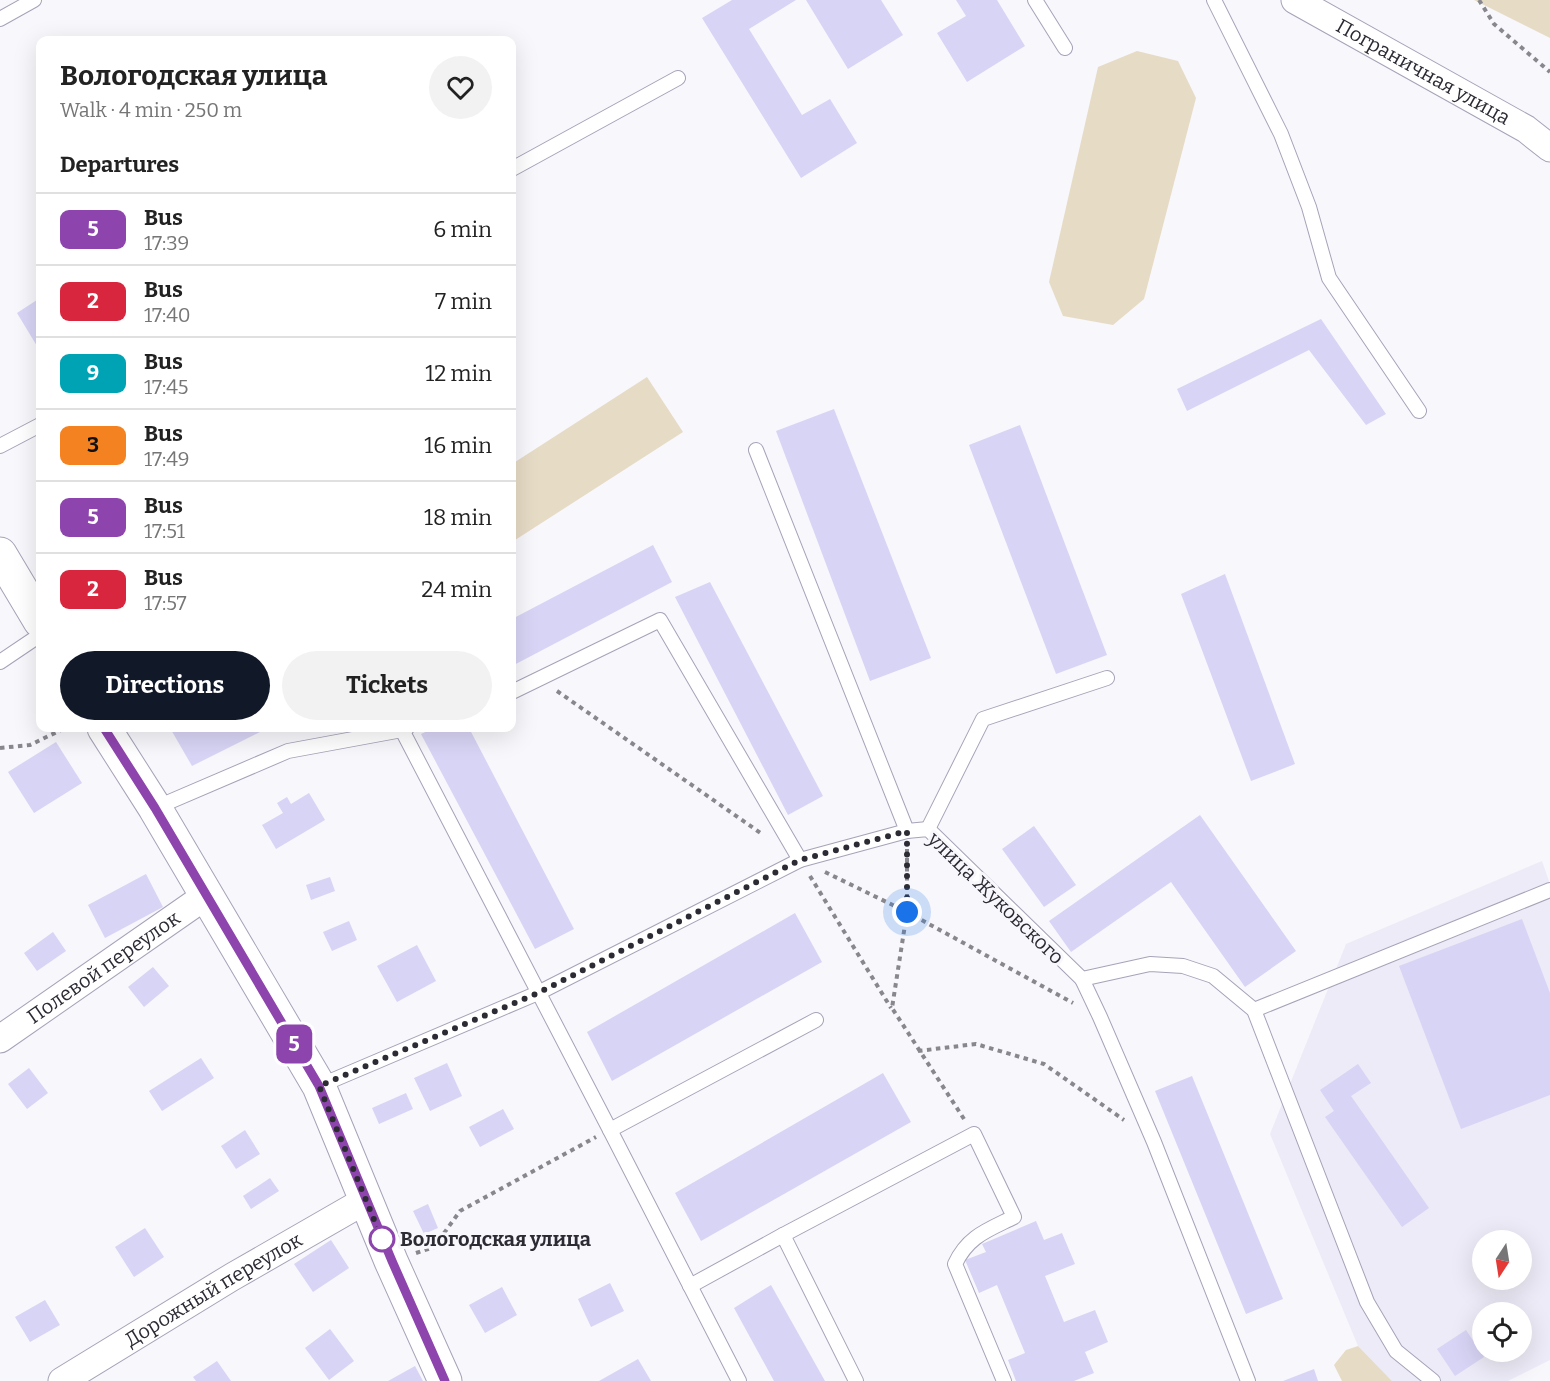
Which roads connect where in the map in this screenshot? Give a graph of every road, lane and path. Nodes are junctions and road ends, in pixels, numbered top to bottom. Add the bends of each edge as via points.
1 (34, 0) edge
2 (1035, 0) edge
3 (1214, 0) edge
4 (1295, 0) edge
5 (1479, 0) edge
6 (0, 19) edge
7 (1065, 48) dead end
8 (1550, 72) edge
9 (678, 78) dead end
10 (1550, 148) edge
11 (516, 167) edge
12 (1419, 411) dead end
13 (36, 427) edge
14 (0, 446) edge
15 (756, 450) dead end
16 (0, 555) edge
17 (36, 614) edge
18 (36, 638) edge
19 (0, 662) edge
20 (1107, 678) dead end
21 (516, 690) edge
22 (57, 732) edge
23 (107, 732) edge
24 (389, 732) edge
25 (407, 732) edge
26 (0, 748) edge
27 (155, 808) junction
28 (928, 829) junction
29 (907, 831) junction
30 (800, 860) junction
31 (1550, 890) edge
32 (207, 895) junction
33 (1082, 980) junction
34 (538, 993) junction
35 (892, 1008) junction
36 (1254, 1010) junction
37 (816, 1020) dead end
38 (0, 1039) edge
39 (918, 1051) junction
40 (319, 1086) junction
41 (610, 1130) junction
42 (974, 1134) junction
43 (1154, 1142) junction
44 (366, 1200) junction
45 (783, 1235) junction
46 (392, 1261) junction
47 (690, 1287) junction
48 (62, 1381) edge
49 (445, 1381) edge
50 (739, 1381) edge
51 (856, 1381) edge
52 (1004, 1381) edge
53 (1248, 1381) edge
54 (1433, 1381) edge

1 - 6 lane
2 - 7 lane
3 - 12 lane via 1281,134 1309,207 1329,278
4 - 10 street, Пограничная улица via 1526,129
5 - 8 path via 1494,24
9 - 11 lane
13 - 14 lane
15 - 29 lane
16 - 17 main road
18 - 19 lane
20 - 28 lane via 982,719
21 - 30 lane via 660,620
22 - 26 path via 30,745
23 - 27 main road
24 - 27 lane via 288,751
25 - 34 lane
27 - 32 main road
28 - 29 lane, улица Жуковского
28 - 33 lane, улица Жуковского
29 - 30 lane, улица Жуковского
29 - 35 path via 907,912
30 - 34 lane, улица Жуковского
30 - 35 path
31 - 36 lane
32 - 38 street, Полевой переулок
32 - 40 main road
33 - 36 lane, улица Жуковского via 1150,964 1183,966 1213,976
33 - 43 lane
34 - 40 lane, улица Жуковского
34 - 41 lane
35 - 39 path
36 - 54 lane, улица Жуковского via 1367,1302 1396,1351
37 - 41 lane
39 - 42 path
39 - 43 path via 976,1044 1044,1064
40 - 44 main road
41 - 46 path via 460,1211 434,1247
41 - 47 lane
42 - 45 lane
42 - 52 lane via 1014,1217 974,1237 955,1264
43 - 53 lane
44 - 46 main road
44 - 48 street, Дорожный переулок
45 - 47 lane
45 - 51 lane
46 - 49 main road
47 - 50 lane

